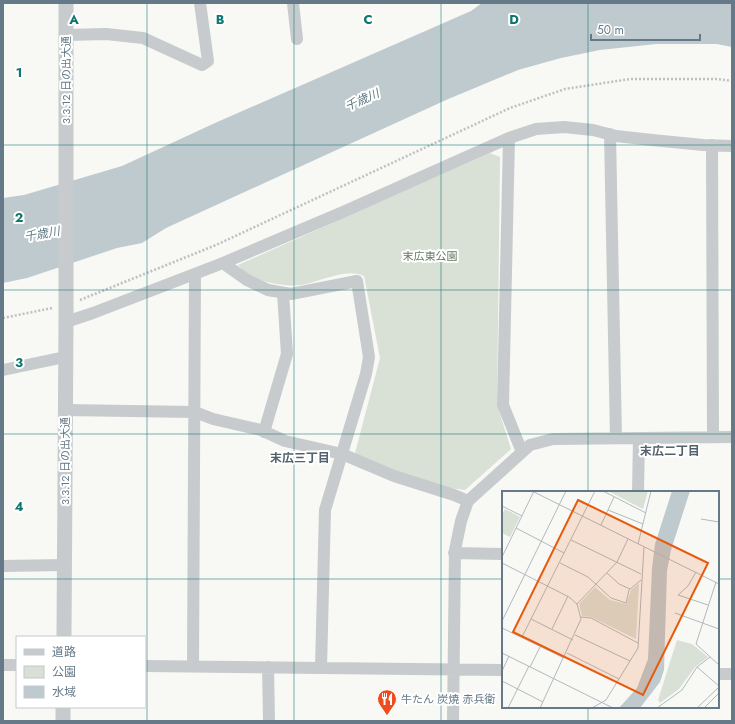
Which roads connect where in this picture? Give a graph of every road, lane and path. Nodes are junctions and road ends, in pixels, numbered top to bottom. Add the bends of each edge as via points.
1 (66, 3) edge
2 (200, 3) edge
3 (292, 3) edge
4 (66, 35) junction
5 (297, 39) dead end
6 (732, 81) edge
7 (610, 134) junction
8 (509, 138) junction
9 (712, 145) junction
10 (732, 146) edge
11 (223, 263) junction
12 (195, 274) junction
13 (283, 293) junction
14 (66, 305) junction
15 (3, 318) edge
16 (66, 322) junction
17 (65, 357) junction
18 (3, 370) edge
19 (65, 410) junction
20 (195, 412) junction
21 (264, 432) junction
22 (713, 437) junction
23 (732, 437) edge
24 (616, 438) junction
25 (639, 438) junction
26 (522, 452) junction
27 (342, 454) junction
28 (638, 491) edge
29 (468, 501) junction
30 (454, 554) junction
31 (502, 554) edge
32 (64, 565) junction
33 (3, 566) edge
34 (64, 636) edge
35 (3, 664) edge
36 (16, 664) edge
37 (146, 666) edge
38 (193, 666) junction
39 (268, 667) junction
40 (321, 668) junction
41 (453, 670) junction
42 (502, 670) edge
43 (719, 674) edge
44 (732, 674) edge
45 (64, 708) edge
46 (63, 721) edge
47 (269, 721) edge
48 (453, 721) edge

1 - 4 street, 3.3.12 日の出大通
2 - 4 street via 208,61 202,65 143,38 106,34
3 - 5 street
4 - 14 street, 3.3.12 日の出大通
6 - 14 path via 630,79 565,89 510,108 216,245
7 - 8 street via 564,127 536,129
7 - 9 street
7 - 24 street
8 - 11 street
8 - 26 street via 503,405
9 - 10 street
9 - 22 street
11 - 12 street
11 - 13 street via 247,280 268,290
12 - 16 street
12 - 20 street
13 - 21 street via 287,354
13 - 27 street via 291,294 357,281 369,357
14 - 15 path
14 - 16 street, 3.3.12 日の出大通
16 - 17 street, 3.3.12 日の出大通
17 - 18 street
17 - 19 street, 3.3.12 日の出大通
19 - 20 street
19 - 32 street, 3.3.12 日の出大通
20 - 21 street
20 - 38 street
21 - 27 street via 286,441
22 - 23 street
22 - 25 street
24 - 25 street
24 - 26 street via 553,439 530,445
25 - 28 street
26 - 29 street
27 - 29 street via 394,476
27 - 40 street via 325,510
29 - 30 street
30 - 31 street
30 - 41 street
32 - 33 street
32 - 34 street, 3.3.12 日の出大通
35 - 36 street
37 - 38 street
38 - 39 street
39 - 40 street
39 - 47 street
40 - 41 street
41 - 42 street
41 - 48 street
43 - 44 street
45 - 46 street

